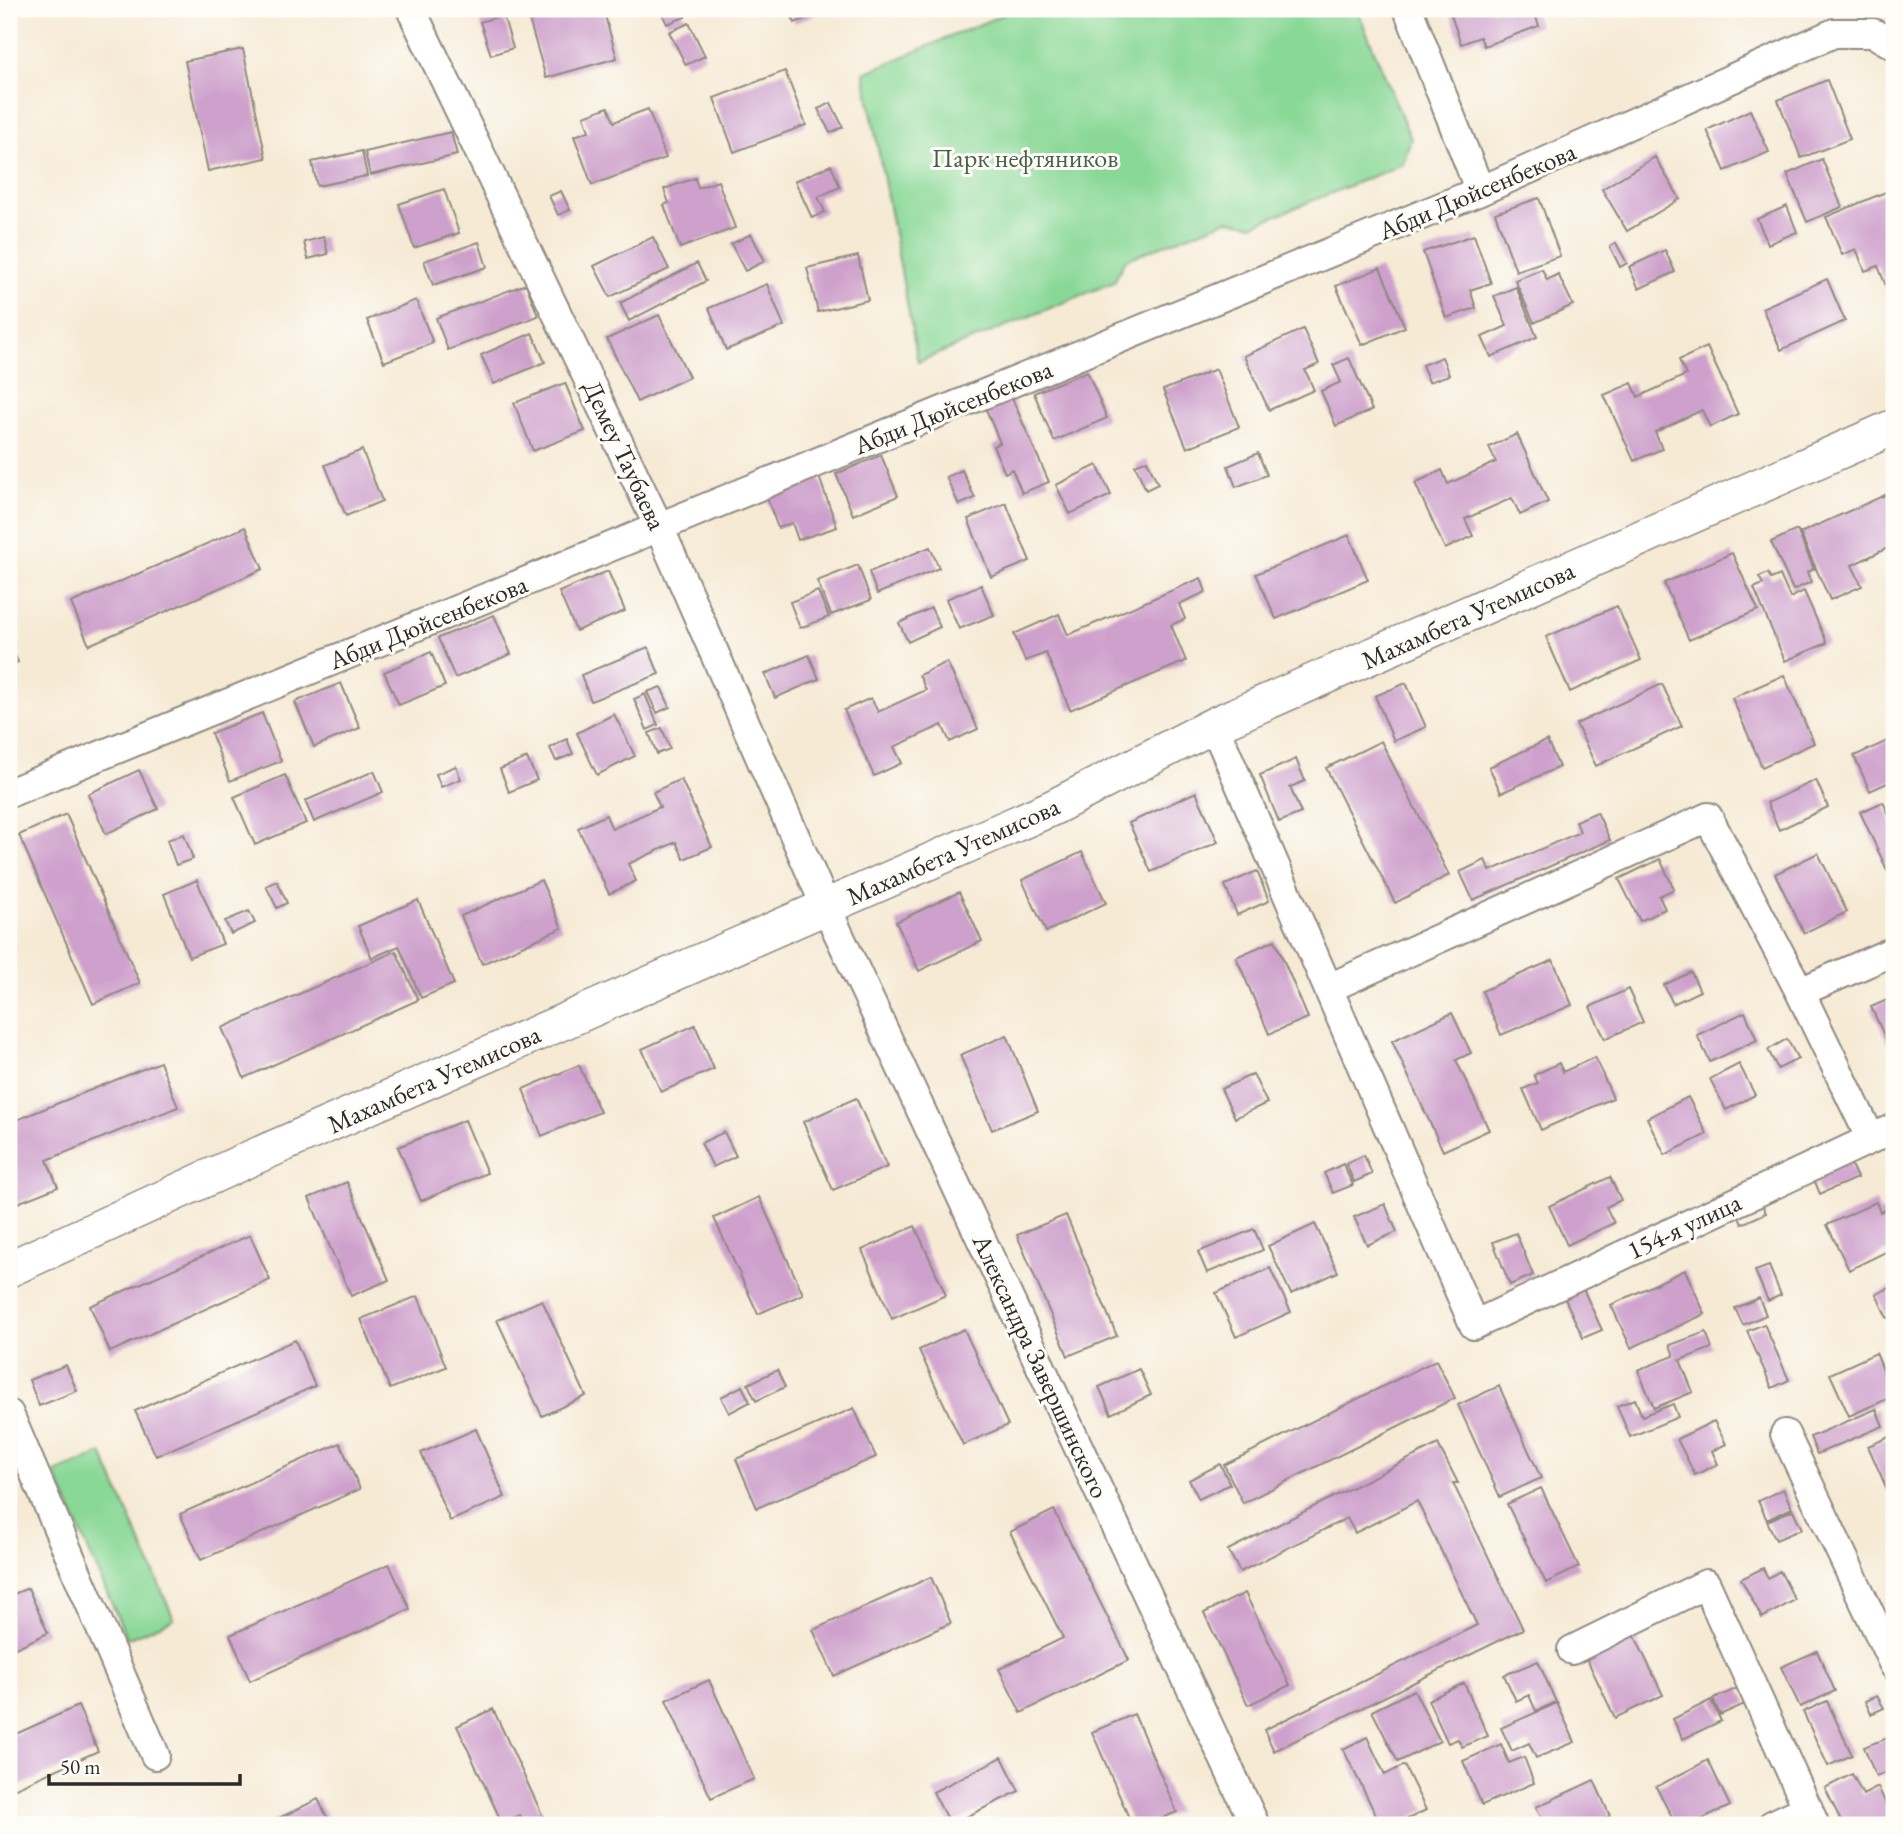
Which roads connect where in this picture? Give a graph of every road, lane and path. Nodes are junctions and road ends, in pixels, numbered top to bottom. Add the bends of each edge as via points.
1 (411, 9) edge
2 (1408, 9) edge
3 (1894, 45) edge
4 (1480, 191) junction
5 (1894, 427) edge
6 (659, 527) junction
7 (1214, 725) junction
8 (9, 793) edge
9 (826, 907) junction
10 (1894, 951) edge
11 (1329, 988) junction
12 (1800, 992) junction
13 (1883, 1133) edge
14 (9, 1269) edge
15 (9, 1414) edge
16 (1785, 1434) dead end
17 (1887, 1632) edge
18 (1572, 1650) dead end
19 (1894, 1665) edge
20 (155, 1755) dead end
21 (1811, 1817) edge
22 (1247, 1823) edge
23 (1772, 1825) edge

1 - 6 street, Демеу Таубаева
2 - 4 street
3 - 4 street, Абди Дюйсенбекова via 1873,33 1834,33
4 - 6 street, Абди Дюйсенбекова
5 - 7 street, Махамбета Утемисова
6 - 8 street, Абди Дюйсенбекова
6 - 9 street, Демеу Таубаева
7 - 9 street, Махамбета Утемисова via 1052,807
7 - 11 street
9 - 14 street, Махамбета Утемисова
9 - 22 street, Александра Завершинского
10 - 12 street
11 - 12 street via 1708,817
11 - 13 street, 154-я улица via 1475,1325
12 - 13 street
15 - 20 street
16 - 17 street
17 - 19 street
18 - 21 street via 1706,1584
21 - 23 street

